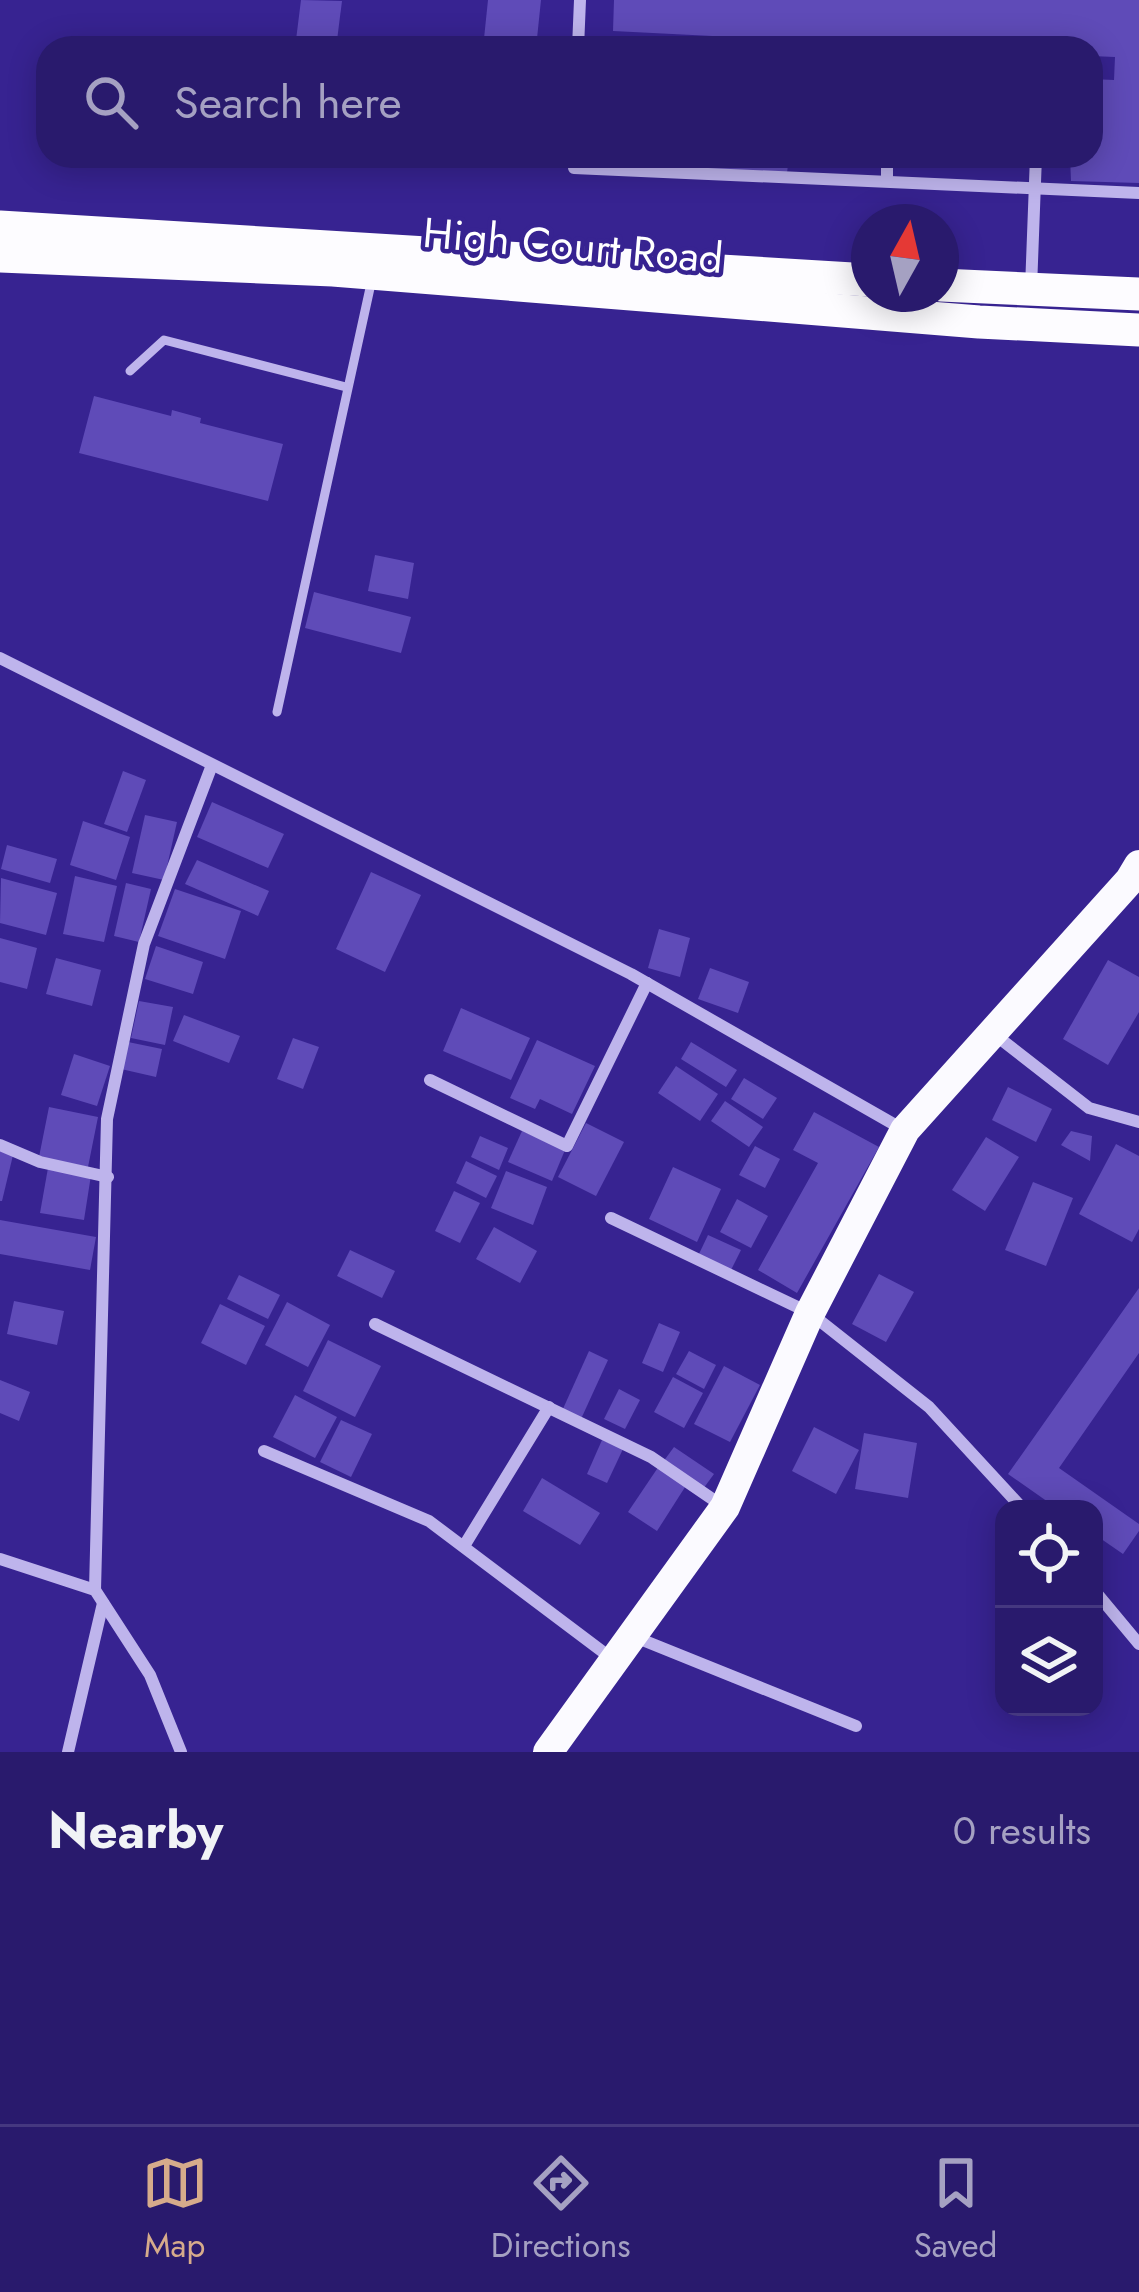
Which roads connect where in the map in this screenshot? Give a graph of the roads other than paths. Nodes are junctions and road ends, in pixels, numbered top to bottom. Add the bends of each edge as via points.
1 (580, 0) edge
2 (578, 36) edge
3 (574, 168) edge
4 (887, 168) edge
5 (1036, 168) edge
6 (886, 181) junction
7 (1035, 188) junction
8 (1139, 193) edge
9 (0, 227) edge
10 (0, 256) edge
11 (373, 274) junction
12 (851, 279) edge
13 (959, 286) edge
14 (1031, 289) junction
15 (1139, 294) edge
16 (1139, 330) edge
17 (130, 371) dead end
18 (346, 386) junction
19 (0, 658) edge
20 (278, 712) dead end
21 (212, 765) junction
22 (1136, 874) edge
23 (647, 982) junction
24 (991, 1031) junction
25 (430, 1080) dead end
26 (1139, 1122) edge
27 (904, 1130) junction
28 (0, 1145) edge
29 (108, 1177) junction
30 (611, 1218) dead end
31 (810, 1313) junction
32 (375, 1324) dead end
33 (549, 1407) junction
34 (264, 1451) dead end
35 (1015, 1500) edge
36 (725, 1508) junction
37 (464, 1546) junction
38 (0, 1559) edge
39 (99, 1596) junction
40 (1103, 1601) edge
41 (1139, 1644) edge
42 (625, 1649) junction
43 (856, 1726) dead end
44 (68, 1752) edge
45 (181, 1752) edge
46 (548, 1752) edge

1 - 2 street
3 - 6 street
4 - 6 street
5 - 7 street
6 - 7 street
7 - 8 street
7 - 14 street
9 - 12 highway, High Court Road
10 - 11 highway, High Court Road
11 - 16 highway, High Court Road
11 - 18 lane
13 - 14 highway
14 - 15 highway
17 - 18 lane via 164,340
18 - 20 lane
19 - 21 street
21 - 23 street
21 - 29 street via 144,944 107,1119
22 - 24 main road
23 - 25 street via 567,1146
23 - 27 street
24 - 26 street via 1089,1108
24 - 27 main road
27 - 31 main road
28 - 29 street
29 - 39 street
30 - 31 street
31 - 35 street via 929,1407
31 - 36 main road
32 - 33 street
33 - 36 street via 651,1456
33 - 37 street
34 - 37 street via 429,1521
36 - 42 main road
37 - 42 street
38 - 39 street
39 - 44 street
39 - 45 street via 150,1675
40 - 41 street
42 - 43 street
42 - 46 main road

